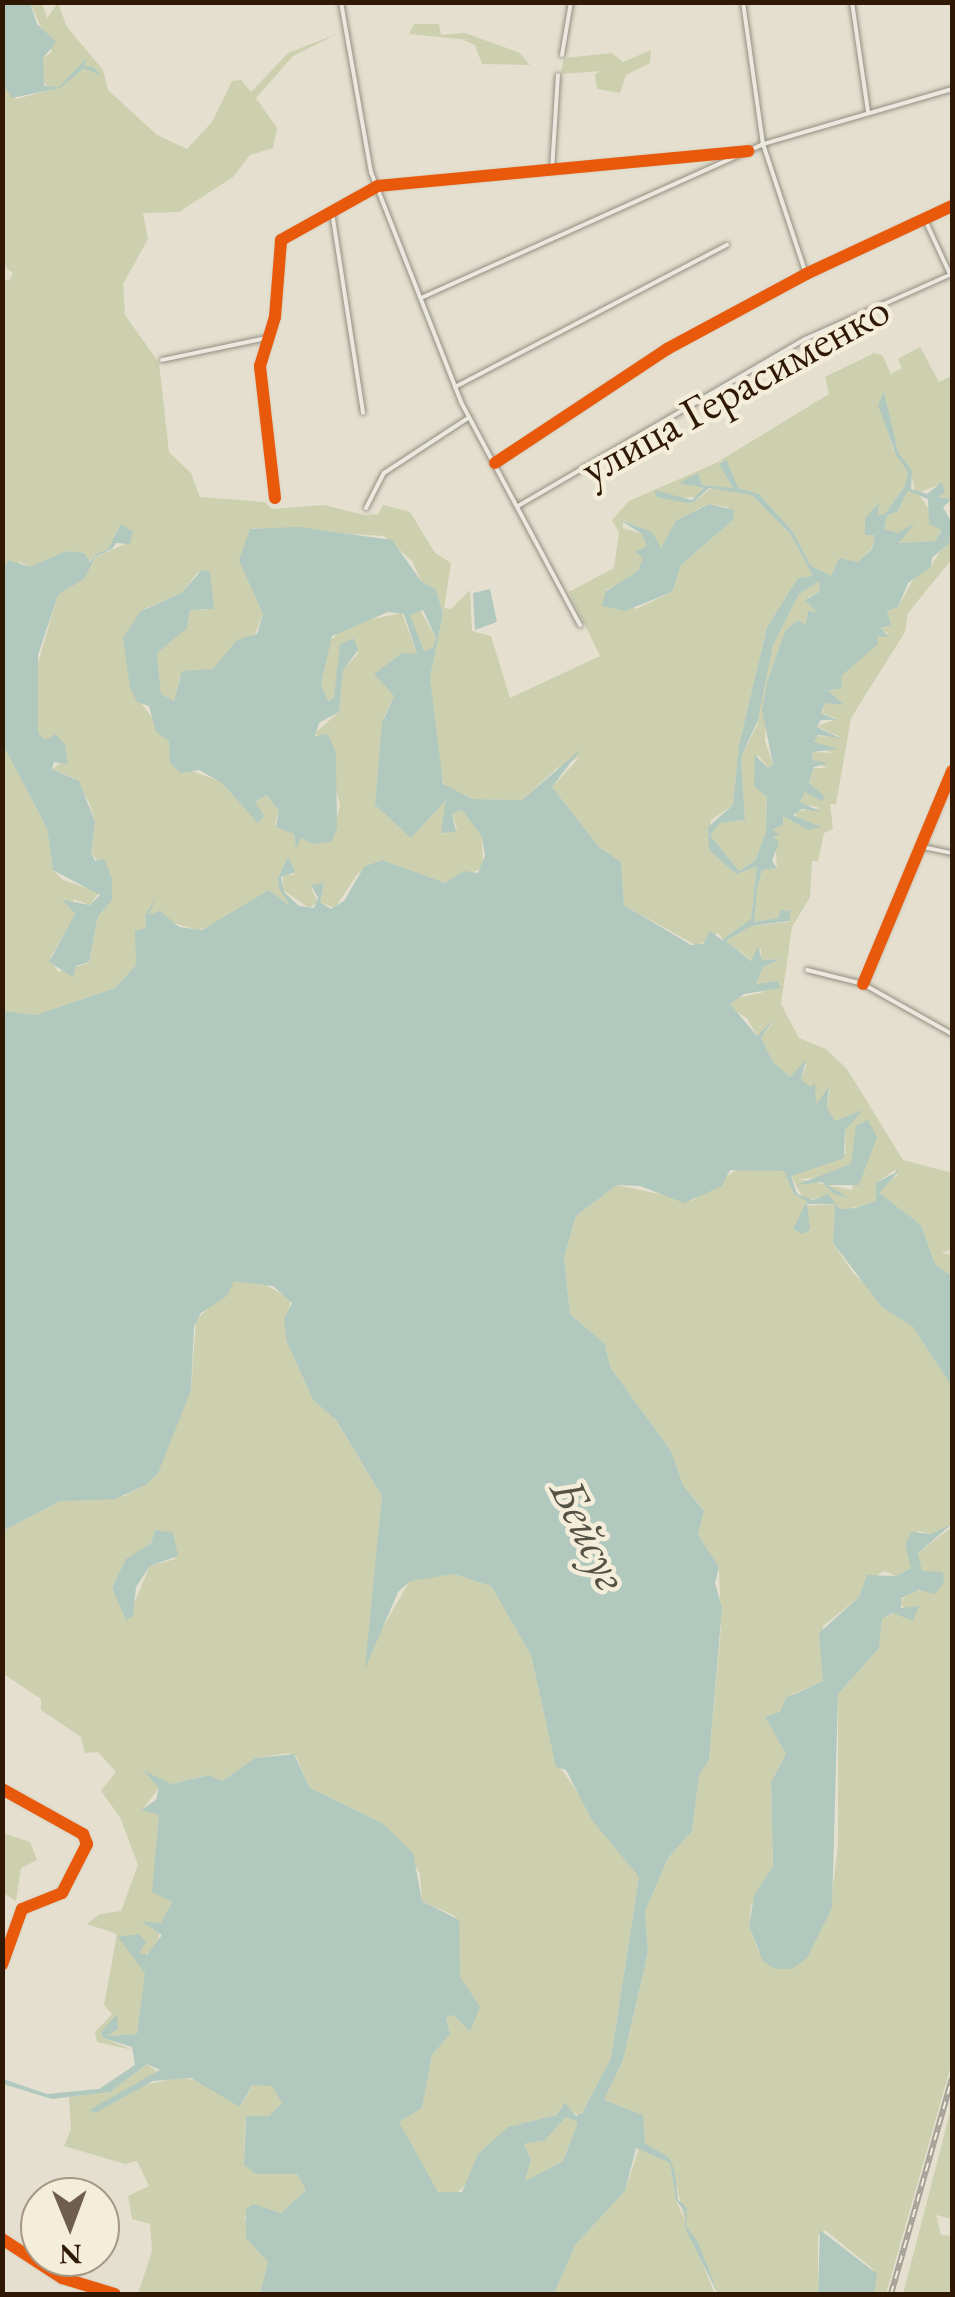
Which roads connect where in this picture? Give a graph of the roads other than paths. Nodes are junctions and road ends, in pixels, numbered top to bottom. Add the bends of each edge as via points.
1 (341, 2) edge
2 (571, 2) edge
3 (742, 2) edge
4 (852, 2) edge
5 (562, 55) dead end
6 (558, 75) dead end
7 (952, 89) edge
8 (868, 112) junction
9 (763, 144) junction
10 (748, 151) junction
11 (552, 170) junction
12 (378, 186) junction
13 (952, 206) edge
14 (332, 212) junction
15 (924, 218) junction
16 (727, 245) dead end
17 (806, 274) junction
18 (951, 274) edge
19 (423, 297) junction
20 (266, 338) junction
21 (162, 360) dead end
22 (455, 386) junction
23 (362, 414) dead end
24 (469, 418) junction
25 (495, 463) junction
26 (275, 498) dead end
27 (518, 506) junction
28 (366, 508) dead end
29 (580, 625) dead end
30 (952, 770) edge
31 (920, 846) junction
32 (952, 852) edge
33 (807, 970) dead end
34 (863, 984) junction
35 (952, 1034) edge
36 (2, 1789) edge
37 (2, 1964) edge
38 (2, 2239) edge
39 (115, 2294) edge

1 - 12 street via 358,116
2 - 5 street
3 - 9 street
4 - 8 street
6 - 11 street
7 - 8 street
8 - 9 street
9 - 10 street
9 - 17 street
10 - 11 street
10 - 19 street
11 - 12 street
12 - 14 street
12 - 19 street
13 - 15 street
14 - 20 street via 277,244 276,308
14 - 23 street
15 - 17 street
15 - 18 street
16 - 22 street
17 - 25 street via 602,388
18 - 27 street, улица Герасименко via 805,339
19 - 22 street
20 - 21 street
20 - 26 street via 260,376
22 - 24 street
24 - 25 street
24 - 28 street via 384,473
25 - 27 street
27 - 29 street
30 - 31 street
31 - 32 street
31 - 34 street
33 - 34 street
34 - 35 street
36 - 37 street via 83,1834 88,1844 62,1893 22,1909
38 - 39 street via 62,2278

